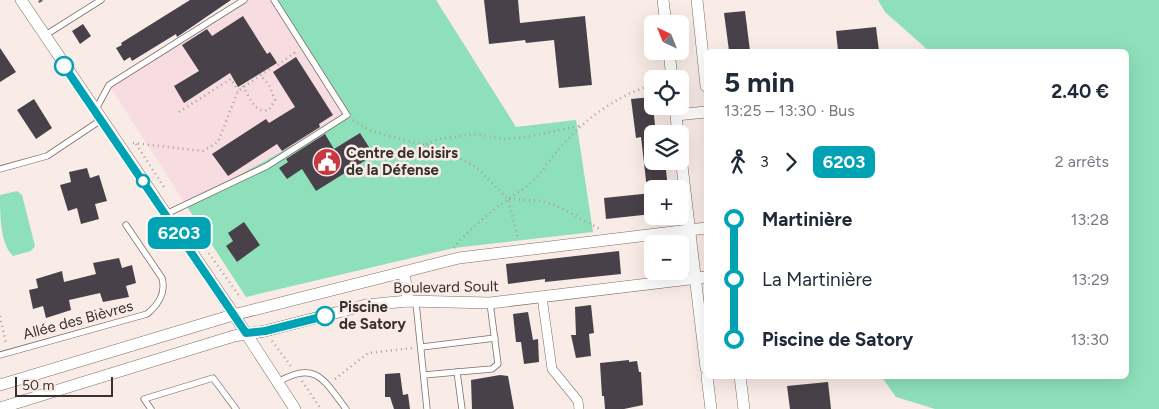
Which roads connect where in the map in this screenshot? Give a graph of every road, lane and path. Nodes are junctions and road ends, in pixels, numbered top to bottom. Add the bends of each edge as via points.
1 (21, 0) edge
2 (101, 0) edge
3 (244, 0) edge
4 (274, 0) edge
5 (664, 0) edge
6 (697, 0) edge
7 (665, 15) edge
8 (44, 36) junction
9 (304, 47) junction
10 (278, 64) dead end
11 (704, 67) edge
12 (271, 68) dead end
13 (260, 75) junction
14 (243, 86) junction
15 (644, 87) edge
16 (238, 91) junction
17 (689, 111) edge
18 (179, 112) dead end
19 (704, 112) edge
20 (98, 115) junction
21 (347, 115) junction
22 (584, 125) junction
23 (116, 142) junction
24 (136, 144) junction
25 (425, 145) junction
26 (0, 169) edge
27 (682, 170) edge
28 (508, 199) junction
29 (178, 209) junction
30 (166, 214) junction
31 (126, 225) dead end
32 (704, 228) edge
33 (689, 231) junction
34 (195, 233) dead end
35 (612, 240) junction
36 (520, 250) junction
37 (445, 262) junction
38 (404, 272) junction
39 (701, 277) edge
40 (240, 297) dead end
41 (542, 297) junction
42 (412, 302) junction
43 (490, 303) junction
44 (233, 315) junction
45 (0, 316) edge
46 (704, 332) edge
47 (246, 333) junction
48 (495, 338) junction
49 (422, 347) junction
50 (8, 352) junction
51 (0, 355) edge
52 (457, 372) junction
53 (424, 375) junction
54 (707, 379) edge
55 (740, 379) edge
56 (278, 382) junction
57 (327, 384) junction
58 (0, 385) edge
59 (0, 408) edge
60 (151, 409) edge
61 (236, 409) edge
62 (295, 409) edge
63 (346, 409) edge
64 (428, 409) edge
65 (462, 409) edge
66 (579, 409) edge
67 (711, 409) edge
68 (744, 409) edge

1 - 8 street
2 - 8 lane
3 - 20 lane via 109,85
4 - 9 lane
5 - 7 street
6 - 11 street
8 - 20 street
9 - 10 path
9 - 21 lane
12 - 13 path
13 - 14 path
13 - 14 path via 269,85 275,100 269,110 257,108
14 - 16 path
15 - 22 path via 632,91
16 - 18 path via 231,79
16 - 24 path via 218,142 204,151
17 - 19 street
20 - 23 street
20 - 26 lane via 46,156
21 - 25 path via 371,130
21 - 29 lane via 268,166
22 - 25 path via 527,137 504,139 476,134
22 - 28 path via 530,184
23 - 24 path
23 - 30 street
24 - 29 path
25 - 28 path via 446,150 476,167
27 - 33 street
28 - 35 path via 541,201 557,206 598,227
28 - 36 path
28 - 37 path via 458,241
29 - 30 lane
30 - 44 street
31 - 50 lane, Allée des Bièvres via 162,278 164,286 156,307 147,314
32 - 33 street, Boulevard Soult
33 - 35 street, Boulevard Soult
33 - 39 street
34 - 40 path
35 - 36 street, Boulevard Soult
36 - 37 street, Boulevard Soult
37 - 38 street, Boulevard Soult
38 - 42 street
38 - 44 street, Boulevard Soult
39 - 41 street, Boulevard Soult
39 - 46 street
41 - 43 street, Boulevard Soult
41 - 66 street via 552,369 578,401
42 - 43 street, Boulevard Soult
42 - 47 street, Boulevard Soult via 366,305
42 - 49 lane
43 - 48 lane
44 - 47 street
44 - 58 street, Boulevard Soult
45 - 50 path
47 - 56 street
47 - 59 street, Boulevard Soult
48 - 49 lane
48 - 52 lane via 498,364 492,370
49 - 53 lane
49 - 57 path via 368,353
50 - 51 lane, Allée des Bièvres
52 - 53 lane
52 - 65 lane
53 - 64 lane
54 - 67 street
55 - 68 street
56 - 57 lane via 304,371 316,374
56 - 62 street
57 - 63 lane
60 - 61 lane via 144,399 213,378

